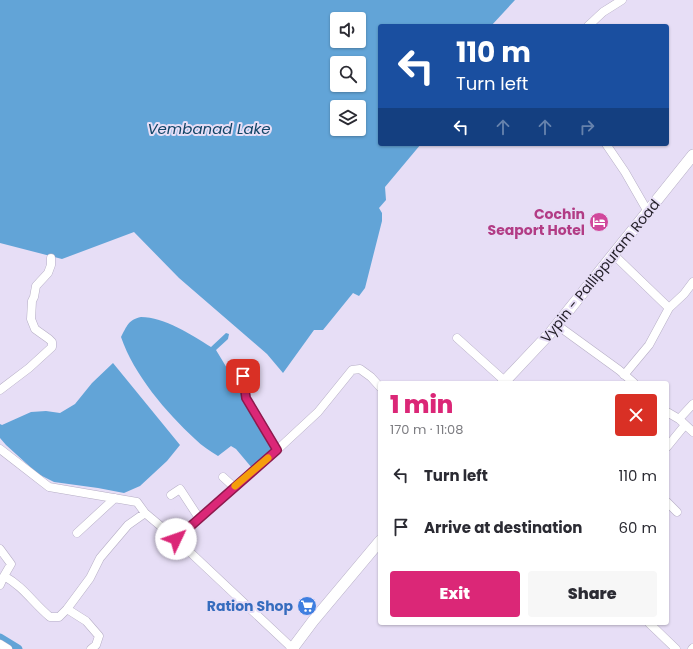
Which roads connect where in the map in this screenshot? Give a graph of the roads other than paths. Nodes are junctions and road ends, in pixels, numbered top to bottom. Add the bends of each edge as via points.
1 (622, 0) edge
2 (590, 24) edge
3 (607, 146) edge
4 (693, 155) edge
5 (648, 212) junction
6 (614, 255) junction
7 (51, 258) dead end
8 (693, 282) edge
9 (669, 308) junction
10 (557, 325) junction
11 (457, 338) dead end
12 (624, 375) junction
13 (243, 376) dead end
14 (503, 381) edge
15 (505, 381) edge
16 (632, 381) edge
17 (378, 385) edge
18 (0, 390) edge
19 (693, 404) edge
20 (669, 413) edge
21 (682, 422) junction
22 (693, 432) edge
23 (669, 444) edge
24 (0, 449) edge
25 (277, 450) junction
26 (223, 477) dead end
27 (234, 487) junction
28 (171, 495) dead end
29 (115, 498) junction
30 (669, 504) edge
31 (677, 512) dead end
32 (145, 513) junction
33 (199, 518) junction
34 (77, 533) dead end
35 (176, 539) junction
36 (378, 543) edge
37 (0, 549) edge
38 (4, 576) junction
39 (0, 585) edge
40 (67, 609) junction
41 (651, 625) edge
42 (0, 644) edge
43 (8, 649) edge
44 (91, 649) edge
45 (292, 649) edge
46 (676, 649) edge

1 - 2 street
3 - 5 street
4 - 5 main road, Vypin - Pallippuram Road
5 - 6 main road, Vypin - Pallippuram Road
6 - 9 street
6 - 10 main road, Vypin - Pallippuram Road
7 - 18 street via 48,273 36,286 31,319 35,329 52,342 52,347
8 - 9 street
9 - 12 street via 649,345
10 - 12 street
10 - 15 main road, Vypin - Pallippuram Road
11 - 14 street
12 - 16 street
13 - 25 street via 246,398
17 - 25 street via 360,369 352,370 318,412
19 - 21 street
20 - 21 street
21 - 22 street
21 - 23 street
24 - 29 street via 49,487
25 - 27 street
26 - 27 street
27 - 33 street
28 - 33 street via 180,489
29 - 32 street via 137,502
29 - 34 street
30 - 31 street
32 - 35 street
32 - 40 street via 128,525 100,558 90,578
33 - 35 street
35 - 45 street
36 - 45 main road
37 - 38 street via 11,564
38 - 39 street
38 - 40 street via 17,583 50,617 59,617
40 - 44 street via 86,621 98,636 96,645
41 - 46 street
42 - 43 street

